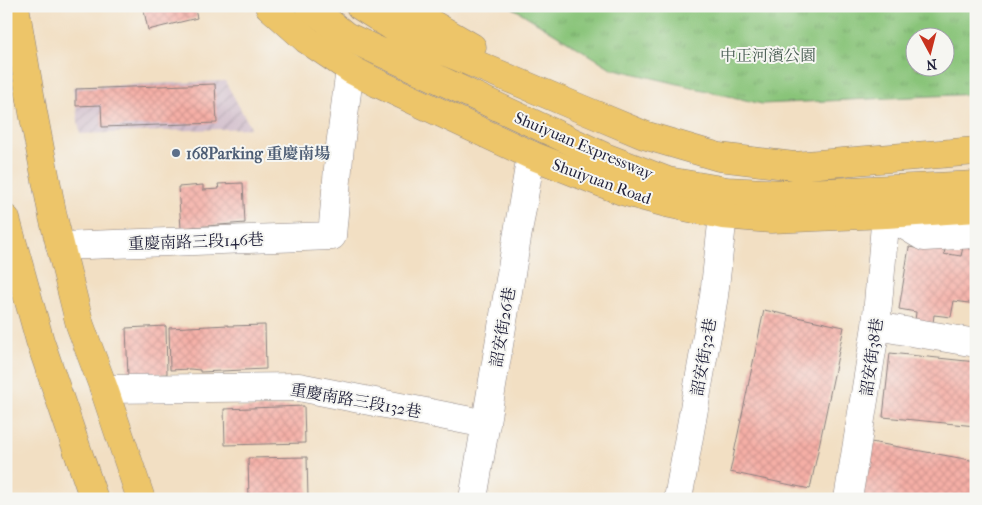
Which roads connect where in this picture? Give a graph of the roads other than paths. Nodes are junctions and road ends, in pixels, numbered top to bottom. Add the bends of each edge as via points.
1 (15, 6) edge
2 (269, 6) edge
3 (309, 6) edge
4 (360, 6) edge
5 (401, 6) edge
6 (350, 69) junction
7 (584, 110) junction
8 (976, 151) edge
9 (531, 155) junction
10 (976, 185) edge
11 (976, 208) edge
12 (886, 214) junction
13 (722, 215) junction
14 (6, 221) edge
15 (976, 234) edge
16 (60, 246) junction
17 (876, 326) junction
18 (976, 343) edge
19 (104, 389) junction
20 (486, 424) junction
21 (94, 499) edge
22 (141, 499) edge
23 (473, 499) edge
24 (678, 499) edge
25 (848, 499) edge

1 - 16 main road
2 - 6 main road, Shuiyuan Road via 307,40
3 - 10 main road, Shuiyuan Expressway via 346,36 605,157 668,181 727,191 786,194
4 - 7 main road, Shuiyuan Expressway via 404,34
5 - 7 main road
6 - 9 main road, Shuiyuan Road
6 - 16 street, 重慶南路三段146巷 via 332,236
7 - 8 main road, Shuiyuan Expressway via 644,135 719,157 794,166
9 - 13 main road, Shuiyuan Road via 622,191
9 - 20 street, 詔安街26巷
11 - 12 main road, Shuiyuan Road
12 - 13 main road, Shuiyuan Road via 772,219
12 - 15 street via 924,237
12 - 17 street, 詔安街38巷
13 - 24 street, 詔安街32巷 via 714,296
14 - 21 main road via 40,341
16 - 19 main road via 80,325
17 - 18 street
17 - 25 street, 詔安街38巷
19 - 20 street, 重慶南路三段132巷 via 299,387
19 - 22 main road
20 - 23 street, 詔安街26巷

